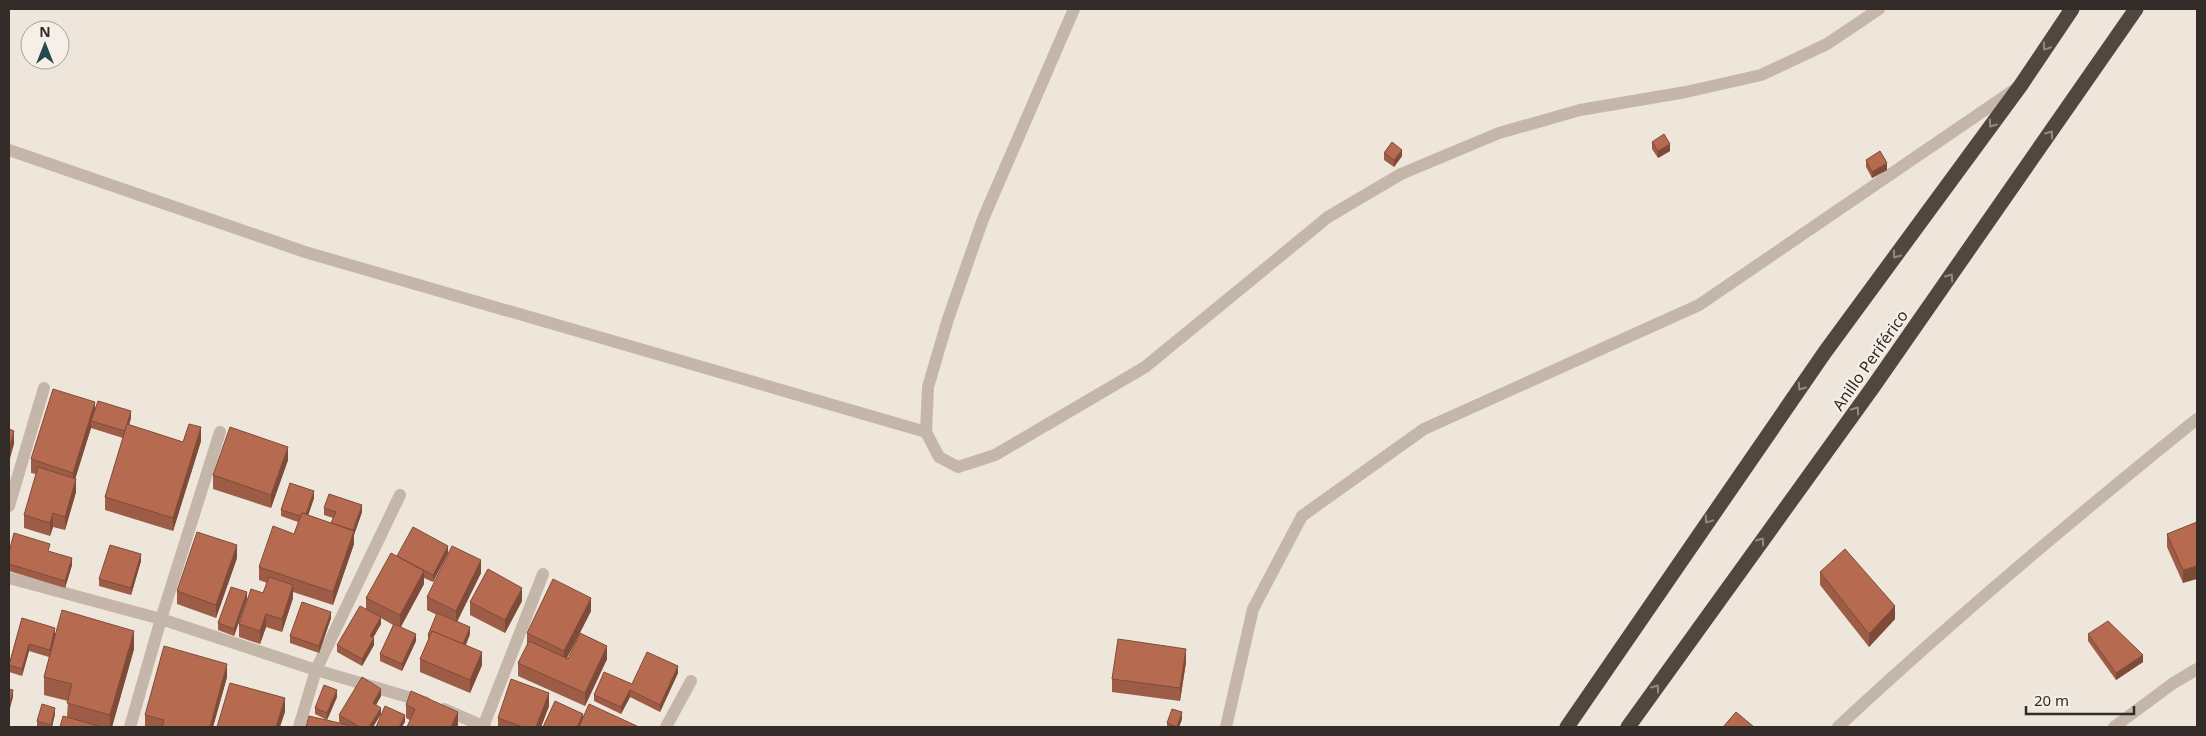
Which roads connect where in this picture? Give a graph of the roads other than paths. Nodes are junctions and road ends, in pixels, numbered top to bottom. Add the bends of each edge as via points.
1 (1074, 9) edge
2 (1879, 9) edge
3 (2072, 9) edge
4 (2136, 9) edge
5 (2021, 85) junction
6 (9, 150) edge
7 (44, 388) dead end
8 (2197, 419) edge
9 (220, 432) dead end
10 (926, 432) junction
11 (400, 495) dead end
12 (9, 506) edge
13 (543, 574) dead end
14 (9, 578) edge
15 (161, 619) junction
16 (2197, 669) edge
17 (316, 670) junction
18 (691, 681) dead end
19 (130, 727) edge
20 (299, 727) edge
21 (484, 727) edge
22 (666, 727) edge
23 (1226, 727) edge
24 (1567, 727) edge
25 (1628, 727) edge
26 (1838, 727) edge
27 (2114, 727) edge

1 - 10 street via 983,219 928,386
2 - 10 street via 1826,44 1761,75 1580,110 1499,133 1401,174 1328,217 1145,367 995,455 958,467 939,457
3 -> 5 highway
25 -> 4 highway, Anillo Periférico via 1873,386
5 - 23 street via 1699,305 1424,429 1302,516 1253,609
5 -> 24 highway via 1825,352
6 - 10 street via 306,252
7 - 12 street
8 - 26 street via 2094,502 1920,651
9 - 15 street
11 - 17 street
13 - 21 street
14 - 15 street
15 - 17 street
15 - 19 street
16 - 27 street
17 - 20 street
17 - 21 street via 428,703
18 - 22 street

